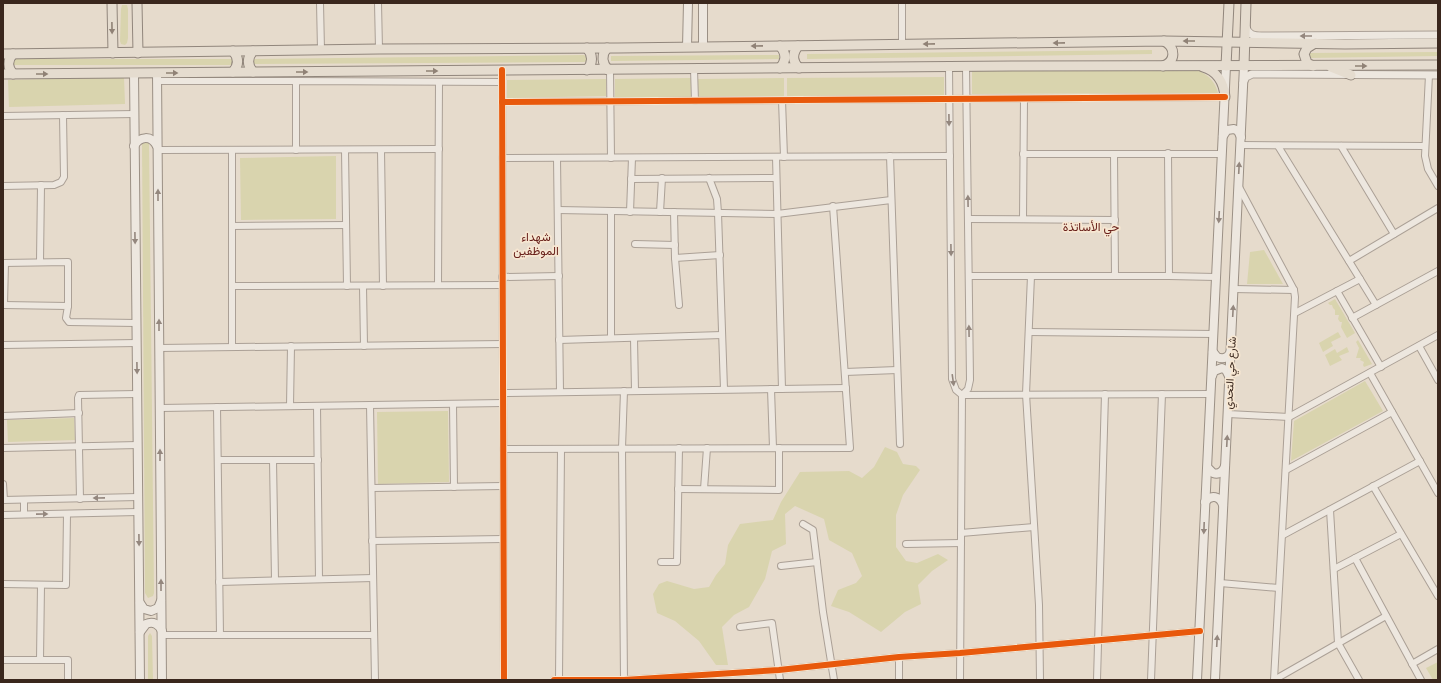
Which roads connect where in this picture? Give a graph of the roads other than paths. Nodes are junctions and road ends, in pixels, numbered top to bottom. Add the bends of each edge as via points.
1 (112, 3) edge
2 (137, 3) edge
3 (320, 3) edge
4 (378, 3) edge
5 (688, 3) edge
6 (703, 3) edge
7 (902, 3) edge
8 (1229, 3) edge
9 (1246, 3) edge
10 (688, 14) junction
11 (703, 15) junction
12 (1246, 24) junction
13 (1438, 35) edge
14 (1345, 40) junction
15 (1164, 41) junction
16 (1228, 42) junction
17 (1245, 42) junction
18 (1315, 43) junction
19 (1438, 43) edge
20 (902, 45) junction
21 (780, 46) junction
22 (798, 46) junction
23 (687, 47) junction
24 (703, 47) junction
25 (587, 48) junction
26 (607, 48) junction
27 (378, 49) junction
28 (253, 50) junction
29 (321, 50) junction
30 (233, 51) junction
31 (113, 53) junction
32 (138, 53) junction
33 (3, 54) edge
34 (13, 54) junction
35 (1438, 65) edge
36 (1163, 66) junction
37 (1198, 66) junction
38 (1226, 66) junction
39 (1244, 66) junction
40 (1317, 66) junction
41 (949, 67) junction
42 (966, 67) junction
43 (780, 68) junction
44 (799, 68) junction
45 (694, 69) junction
46 (502, 70) junction
47 (587, 70) junction
48 (609, 70) junction
49 (233, 72) junction
50 (253, 72) junction
51 (134, 73) junction
52 (3, 74) edge
53 (13, 74) junction
54 (1351, 75) junction
55 (1429, 75) junction
56 (1438, 75) edge
57 (157, 77) junction
58 (296, 81) junction
59 (439, 82) junction
60 (502, 82) junction
61 (1243, 82) junction
62 (1225, 97) junction
63 (949, 99) junction
64 (967, 99) junction
65 (1024, 99) junction
66 (782, 100) junction
67 (695, 101) junction
68 (502, 102) junction
69 (611, 102) junction
70 (134, 114) junction
71 (63, 115) junction
72 (3, 116) edge
73 (1223, 137) junction
74 (1241, 142) junction
75 (134, 146) junction
76 (1278, 146) junction
77 (1341, 146) junction
78 (1425, 146) junction
79 (157, 148) junction
80 (439, 149) junction
81 (232, 150) junction
82 (296, 150) junction
83 (345, 150) junction
84 (381, 150) junction
85 (1168, 153) junction
86 (1023, 154) junction
87 (1114, 154) junction
88 (1222, 154) junction
89 (890, 156) junction
90 (950, 156) junction
91 (776, 157) junction
92 (784, 157) junction
93 (502, 158) junction
94 (557, 158) junction
95 (611, 158) junction
96 (632, 158) junction
97 (662, 178) junction
98 (709, 178) junction
99 (776, 178) junction
100 (631, 179) junction
101 (41, 185) junction
102 (3, 186) edge
103 (1438, 186) edge
104 (1239, 187) junction
105 (892, 200) junction
106 (833, 206) junction
107 (1438, 208) edge
108 (558, 210) junction
109 (611, 211) junction
110 (630, 212) junction
111 (660, 212) junction
112 (674, 212) junction
113 (718, 213) junction
114 (777, 214) junction
115 (968, 219) junction
116 (1023, 219) junction
117 (1115, 220) junction
118 (346, 225) junction
119 (232, 226) junction
120 (1394, 234) junction
121 (635, 244) dead end
122 (675, 244) junction
123 (720, 255) junction
124 (675, 258) junction
125 (1348, 261) junction
126 (40, 262) junction
127 (4, 263) edge
128 (1438, 271) edge
129 (558, 276) junction
130 (969, 276) junction
131 (1031, 276) junction
132 (1115, 276) junction
133 (1170, 276) junction
134 (502, 277) junction
135 (1216, 277) junction
136 (1360, 279) junction
137 (438, 285) junction
138 (502, 285) junction
139 (232, 286) junction
140 (347, 286) junction
141 (363, 286) junction
142 (383, 286) junction
143 (1234, 290) junction
144 (1294, 290) junction
145 (1337, 291) junction
146 (3, 305) edge
147 (679, 305) dead end
148 (1376, 305) junction
149 (68, 306) junction
150 (1295, 313) junction
151 (1352, 318) junction
152 (136, 323) junction
153 (1029, 332) junction
154 (1214, 334) junction
155 (722, 335) junction
156 (1438, 335) edge
157 (611, 338) junction
158 (634, 338) junction
159 (559, 340) junction
160 (137, 343) junction
161 (503, 344) junction
162 (3, 345) edge
163 (291, 346) junction
164 (364, 346) junction
165 (1419, 346) junction
166 (232, 347) junction
167 (159, 348) junction
168 (1231, 350) junction
169 (1213, 352) junction
170 (1381, 367) junction
171 (897, 370) junction
172 (845, 372) junction
173 (1370, 373) junction
174 (1230, 377) junction
175 (1212, 378) junction
176 (1438, 380) edge
177 (846, 388) junction
178 (772, 389) junction
179 (782, 389) junction
180 (724, 390) junction
181 (624, 391) junction
182 (634, 391) junction
183 (560, 392) junction
184 (503, 393) junction
185 (137, 394) junction
186 (962, 394) junction
187 (1026, 394) junction
188 (1105, 394) junction
189 (1162, 394) junction
190 (1211, 394) junction
191 (503, 403) junction
192 (453, 404) junction
193 (370, 405) junction
194 (290, 406) junction
195 (317, 406) junction
196 (160, 408) junction
197 (217, 408) junction
198 (1392, 412) junction
199 (79, 414) junction
200 (1228, 414) junction
201 (3, 416) edge
202 (1289, 417) junction
203 (900, 444) dead end
204 (138, 446) junction
205 (80, 447) junction
206 (3, 448) edge
207 (561, 448) junction
208 (622, 448) junction
209 (679, 448) junction
210 (707, 448) junction
211 (776, 448) junction
212 (503, 449) junction
213 (218, 460) junction
214 (273, 460) junction
215 (318, 460) junction
216 (1420, 461) junction
217 (1225, 466) junction
218 (1208, 468) junction
219 (1286, 470) junction
220 (3, 484) edge
221 (503, 486) junction
222 (1373, 486) junction
223 (454, 487) junction
224 (372, 488) junction
225 (678, 489) junction
226 (704, 489) junction
227 (1438, 493) edge
228 (138, 497) junction
229 (80, 499) junction
230 (3, 500) edge
231 (24, 500) junction
232 (1205, 502) junction
233 (1223, 505) junction
234 (1330, 510) junction
235 (138, 512) junction
236 (24, 514) junction
237 (67, 514) junction
238 (3, 515) edge
239 (803, 524) dead end
240 (1034, 527) junction
241 (961, 533) junction
242 (1401, 534) junction
243 (1283, 535) junction
244 (503, 539) junction
245 (372, 541) junction
246 (961, 543) junction
247 (906, 544) dead end
248 (1355, 558) junction
249 (661, 562) dead end
250 (817, 562) junction
251 (782, 566) dead end
252 (1334, 569) junction
253 (373, 578) junction
254 (319, 579) junction
255 (275, 580) junction
256 (219, 582) junction
257 (1220, 583) junction
258 (1438, 583) edge
259 (3, 584) edge
260 (41, 585) junction
261 (1432, 586) junction
262 (1279, 588) junction
263 (1438, 596) edge
264 (161, 601) junction
265 (140, 603) junction
266 (1386, 616) junction
267 (740, 627) dead end
268 (1200, 631) junction
269 (140, 632) junction
270 (162, 633) junction
271 (374, 634) junction
272 (220, 635) junction
273 (1153, 636) junction
274 (1099, 640) junction
275 (1338, 643) junction
276 (1040, 646) junction
277 (1438, 649) edge
278 (960, 653) junction
279 (899, 657) junction
280 (3, 660) edge
281 (40, 660) junction
282 (1412, 664) junction
283 (832, 665) junction
284 (3, 667) edge
285 (778, 670) junction
286 (68, 680) edge
287 (140, 680) edge
288 (162, 680) edge
289 (374, 680) edge
290 (504, 680) edge
291 (556, 680) edge
292 (624, 680) edge
293 (780, 680) edge
294 (834, 680) edge
295 (899, 680) edge
296 (960, 680) edge
297 (1040, 680) edge
298 (1097, 680) edge
299 (1151, 680) edge
300 (1197, 680) edge
301 (1215, 680) edge
302 (1274, 680) edge
303 (1359, 680) edge
304 (1421, 680) edge

1 -> 31 main road
2 - 32 main road
3 - 29 street
4 - 27 street
5 - 10 main road
6 - 11 main road
7 - 20 street
8 - 16 main road
9 - 12 main road
10 - 11 main road via 695,20
10 - 23 main road
11 - 24 main road
14 -> 12 street via 1257,36 1248,32
12 - 17 main road
13 - 14 street
14 - 18 main road
14 - 19 main road
16 -> 15 main road
15 -> 20 main road
15 - 36 main road via 1170,45 1173,52 1172,60
16 - 17 main road
16 - 38 main road
17 - 18 main road
17 - 39 main road
18 - 40 main road via 1309,46 1304,54 1307,63
20 - 22 main road
21 - 22 main road
21 -> 24 main road
21 - 43 main road via 785,58
22 - 44 main road via 794,62
23 - 24 main road
23 - 26 main road
25 - 26 main road
25 - 27 main road
25 - 47 main road via 592,60
26 - 48 main road via 603,57 604,64
27 - 29 main road
28 - 29 main road
28 - 30 main road
28 - 50 main road via 248,60
30 - 32 main road
30 - 49 main road via 238,60
31 - 32 main road
31 - 34 main road
33 - 34 main road
34 - 53 main road via 9,62 9,69
40 -> 35 main road
36 - 37 main road
36 - 42 main road
37 - 38 main road
37 - 62 main road via 1208,69 1217,76 1223,84
38 - 39 main road
38 - 62 main road, شارع حي التحدي
39 - 40 main road
39 - 61 main road, شارع حي التحدي
40 - 54 main road
41 - 42 main road
41 - 44 main road
41 - 63 street
42 - 64 street
43 - 44 main road
43 - 45 main road
45 - 48 main road
45 - 67 street
46 - 47 main road
50 -> 46 main road
46 - 60 street
47 - 48 main road
48 - 69 street
49 - 50 main road
57 -> 49 main road
53 -> 51 main road
51 - 57 main road
51 - 70 main road
52 - 53 main road
54 - 55 street
54 - 61 street via 1252,74
55 - 56 street
55 - 78 street
57 - 58 street
57 - 79 main road
58 - 59 street
58 - 82 street
59 - 60 street
59 - 80 street
60 - 68 street
61 - 74 main road, شارع حي التحدي
62 - 65 street
62 - 73 main road, شارع حي التحدي
63 - 64 street
63 - 66 street
63 -> 90 street
64 - 65 street
115 -> 64 street
65 - 86 street
66 - 67 street
66 - 92 street
67 - 69 street
68 - 69 street
68 - 93 street
69 - 95 street
70 - 71 street
70 - 75 main road
71 - 72 street
71 - 101 street via 64,177 61,182 54,185
73 - 74 main road via 1227,130 1234,129 1240,133
73 - 88 main road, شارع حي التحدي
74 - 76 street
104 -> 74 main road, شارع حي التحدي
75 - 79 main road via 141,138 147,138 153,140
75 -> 152 main road
76 - 77 street
76 - 125 street
77 - 78 street
77 - 120 street
78 - 103 street via 1426,166
79 - 81 street
167 -> 79 main road
80 - 84 street
80 - 137 street
81 - 82 street
81 - 119 street
82 - 83 street
83 - 84 street
83 - 118 street
84 - 142 street
85 - 87 street
85 - 88 street
85 - 133 street
86 - 87 street
86 - 116 street
87 - 117 street
88 -> 135 main road, شارع حي التحدي
89 - 90 street
89 - 92 street
89 - 105 street
90 -> 186 street via 952,379 956,390
91 - 92 street
91 - 96 street
91 - 99 street
93 - 94 street
93 - 134 street
94 - 95 street
94 - 108 street
95 - 96 street
96 - 100 street
97 - 98 street
97 - 100 street
97 - 111 street
98 - 99 street
98 - 113 street via 717,199
99 - 114 street
100 - 110 street
101 - 102 street
101 - 126 street
104 - 143 main road, شارع حي التحدي
104 - 144 street
105 - 106 street
105 - 171 street
106 - 114 street
106 - 172 street
107 - 120 street
108 - 109 street
108 - 129 street
109 - 110 street
109 - 157 street
110 - 111 street
111 - 112 street
112 - 113 street
112 - 122 street
113 - 114 street
113 - 123 street
114 - 179 street
115 - 116 street
115 - 130 street
116 - 117 street
117 - 132 street
118 - 119 street
118 - 140 street
119 - 139 street
120 - 125 street
121 - 122 street
122 - 124 street
123 - 124 street
123 - 155 street
124 - 147 street
125 - 136 street
126 - 127 street
126 - 149 street via 68,262
127 - 146 street
128 - 148 street
129 - 134 street
129 - 159 street
130 - 131 street
186 -> 130 street via 968,389 970,380
131 - 132 street
131 - 153 street
132 - 133 street
133 - 135 street
134 - 138 street
135 - 154 main road, شارع حي التحدي
136 - 145 street
136 - 148 street
137 - 138 street
137 - 142 street
138 - 161 street
139 - 140 street
139 - 166 street
140 - 141 street
141 - 142 street
141 - 164 street
143 - 144 street
168 -> 143 main road, شارع حي التحدي
144 - 150 street
145 - 150 street
145 - 151 street
146 - 149 street
148 - 151 street
149 - 152 street via 66,318 70,322
150 - 202 street
151 - 170 street
152 - 160 main road
153 - 154 street
153 - 187 street
154 - 169 main road, شارع حي التحدي
155 - 158 street
155 - 180 street
156 - 165 street
157 - 158 street
157 - 159 street
158 - 182 street
159 - 183 street
160 - 162 street
160 -> 185 main road
161 - 164 street
161 - 184 street
163 - 164 street
163 - 166 street
163 - 194 street
165 - 170 street
165 - 176 street
166 - 167 street
167 - 196 main road
168 - 169 main road via 1227,357 1222,358
168 - 174 main road, شارع حي التحدي
169 - 175 main road, شارع حي التحدي
170 - 173 street
171 - 172 street
171 - 203 street
172 - 177 street
173 - 198 street
173 - 202 street
174 - 175 main road via 1222,368 1214,371
174 - 200 main road, شارع حي التحدي
175 - 190 main road, شارع حي التحدي
177 - 179 street
177 - 211 street via 850,448
178 - 179 street
178 - 180 street
178 - 211 street
180 - 182 street
181 - 182 street
181 - 183 street
181 - 208 street
183 - 184 street
184 - 191 street
185 - 199 street via 79,395
185 - 204 main road
186 - 187 street
186 - 241 street
187 - 188 street
187 - 240 street
188 - 189 street
188 - 274 street
189 - 190 street
189 - 273 street
190 - 218 main road, شارع حي التحدي
191 - 192 street
191 - 212 street
192 - 193 street
192 - 223 street
193 - 195 street
193 - 224 street
194 - 195 street
194 - 197 street
195 - 215 street
196 - 197 street
264 -> 196 main road
197 - 213 street
198 - 216 street
198 - 219 street
199 - 201 street
199 - 205 street
200 - 202 street
217 -> 200 main road, شارع حي التحدي
202 - 219 street
204 - 205 street
204 - 228 main road
205 - 206 street
205 - 229 street
207 - 208 street
207 - 212 street
207 - 291 street
208 - 209 street
208 - 292 street
209 - 210 street
209 - 225 street
210 - 211 street
210 - 226 street
211 - 226 street via 779,490
212 - 221 street
213 - 214 street
213 - 256 street
214 - 215 street
214 - 255 street
215 - 254 street
216 - 222 street
216 - 227 street
217 - 218 main road via 1218,474
217 - 233 main road, شارع حي التحدي
218 - 232 main road, شارع حي التحدي
219 - 243 street
220 - 230 street
221 - 223 street
221 - 244 street
222 - 234 street
222 - 242 street
223 - 224 street
224 - 245 street
225 - 226 street
225 - 249 street via 677,562
228 -> 229 street
228 - 235 main road
229 - 231 street
230 - 231 street
231 - 236 street
232 - 233 main road via 1210,497 1215,497
232 -> 268 main road, شارع حي التحدي
233 - 257 main road, شارع حي التحدي
234 - 243 street
234 - 252 street
235 - 237 street
235 -> 265 main road
236 -> 237 street
236 - 238 street
237 - 260 street via 66,585
239 - 250 street via 814,530
240 - 241 street
240 - 276 street
241 - 246 street
242 - 248 street
242 - 261 street
243 - 262 street
244 - 245 street
244 - 290 street
245 - 253 street
246 - 247 street
246 - 278 street
248 - 252 street
248 - 266 street
250 - 251 street
250 - 283 street
252 - 275 street
253 - 254 street
253 - 271 street
254 - 255 street
255 - 256 street
256 - 272 street
257 - 262 street
301 -> 257 main road, شارع حي التحدي
258 - 261 street
259 - 260 street
260 - 281 street
261 - 263 street
262 - 302 street
264 - 265 main road via 158,608 151,611 144,609
264 - 270 main road
265 - 269 main road
266 - 275 street
266 - 282 street
267 - 285 street via 772,623
268 - 273 street
268 - 300 main road, شارع حي التحدي
269 - 270 main road via 143,626 149,623 158,625
269 - 287 main road
270 - 272 street
270 - 288 main road
271 - 272 street
271 - 289 street
273 - 274 street
273 - 299 street
274 - 276 street
274 - 298 street
275 - 302 street
275 - 303 street
276 - 278 street
276 - 297 street
277 - 282 street
278 - 279 street
278 - 296 street
279 - 283 street
279 - 295 street
280 - 281 street
280 - 284 street
281 - 286 street via 68,660
282 - 304 street
283 - 285 street
283 - 294 street
285 - 292 street
285 - 293 street
291 - 292 street

